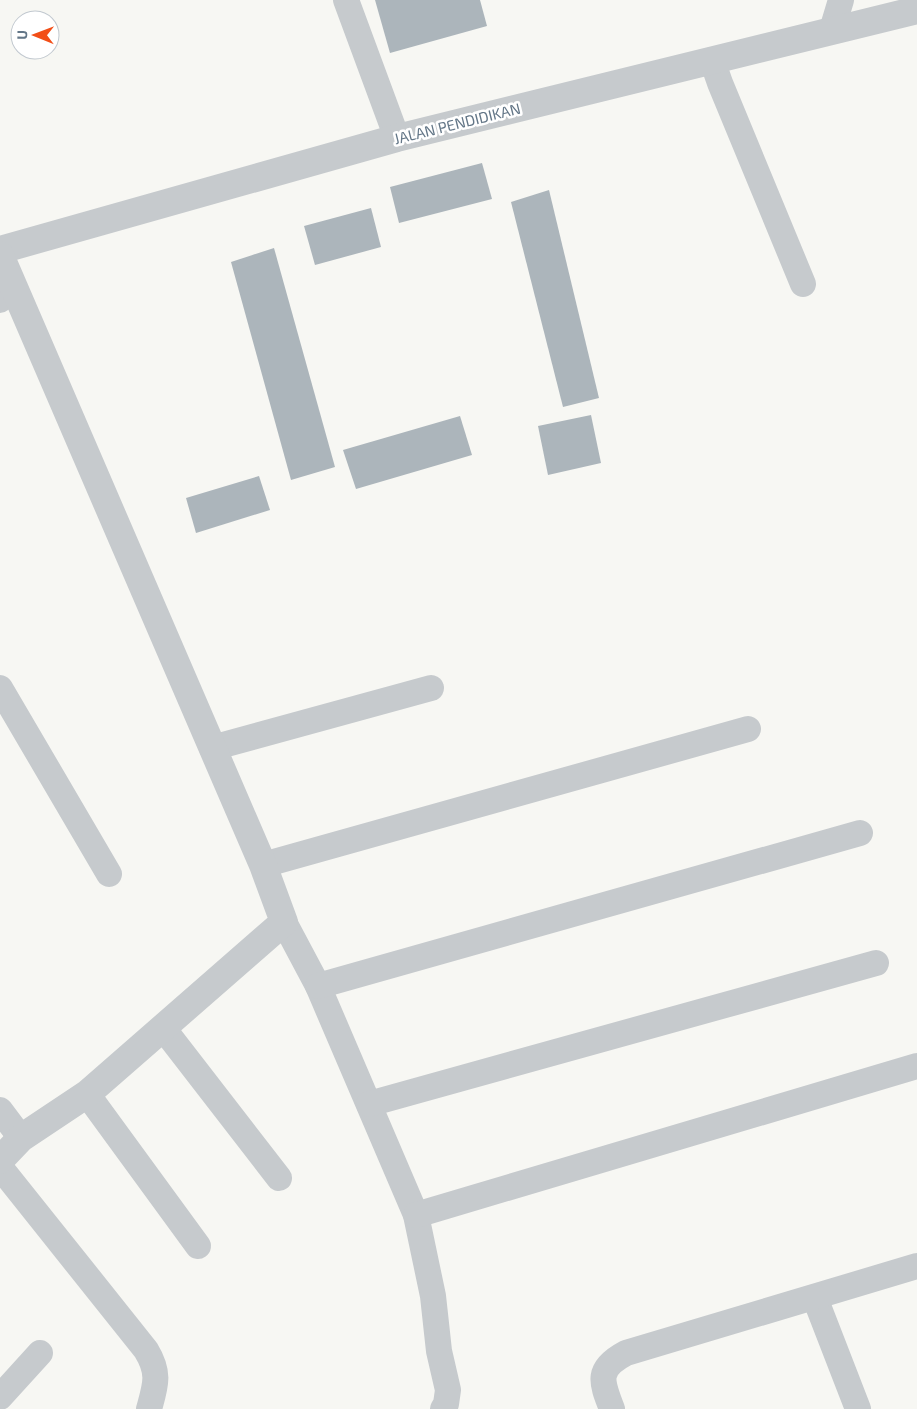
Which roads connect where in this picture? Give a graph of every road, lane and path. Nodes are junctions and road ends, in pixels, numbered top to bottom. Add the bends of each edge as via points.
1 (346, 0) edge
2 (841, 0) edge
3 (917, 10) edge
4 (832, 30) junction
5 (712, 60) junction
6 (397, 138) junction
7 (0, 250) edge
8 (0, 255) edge
9 (803, 284) dead end
10 (7, 294) edge
11 (0, 688) edge
12 (431, 688) dead end
13 (748, 729) dead end
14 (212, 748) junction
15 (860, 833) dead end
16 (263, 865) junction
17 (108, 874) dead end
18 (284, 922) junction
19 (876, 963) dead end
20 (318, 986) junction
21 (163, 1028) junction
22 (917, 1066) edge
23 (87, 1094) junction
24 (369, 1104) junction
25 (0, 1110) edge
26 (21, 1138) junction
27 (0, 1160) edge
28 (0, 1167) edge
29 (278, 1178) dead end
30 (416, 1215) junction
31 (198, 1246) dead end
32 (917, 1266) edge
33 (815, 1298) junction
34 (40, 1353) dead end
35 (0, 1397) edge
36 (149, 1409) edge
37 (442, 1409) edge
38 (612, 1409) edge
39 (858, 1409) edge

1 - 6 street
2 - 4 street
3 - 4 street, JALAN PENDIDIKAN
4 - 5 street, JALAN PENDIDIKAN
5 - 6 street, JALAN PENDIDIKAN
5 - 9 street
6 - 7 street, JALAN PENDIDIKAN
8 - 10 street
10 - 14 street
11 - 17 street
12 - 14 street
13 - 16 street
14 - 16 street
15 - 20 street
16 - 18 street
18 - 20 street
18 - 21 street
19 - 24 street
20 - 24 street
21 - 23 street
21 - 29 street
22 - 30 street
23 - 26 street
23 - 31 street
24 - 30 street
25 - 26 street
26 - 27 street
28 - 36 street via 146,1350 156,1376
30 - 37 street via 448,1390
32 - 33 street
33 - 38 street via 626,1353 615,1359 604,1374 602,1385
33 - 39 street
34 - 35 street

